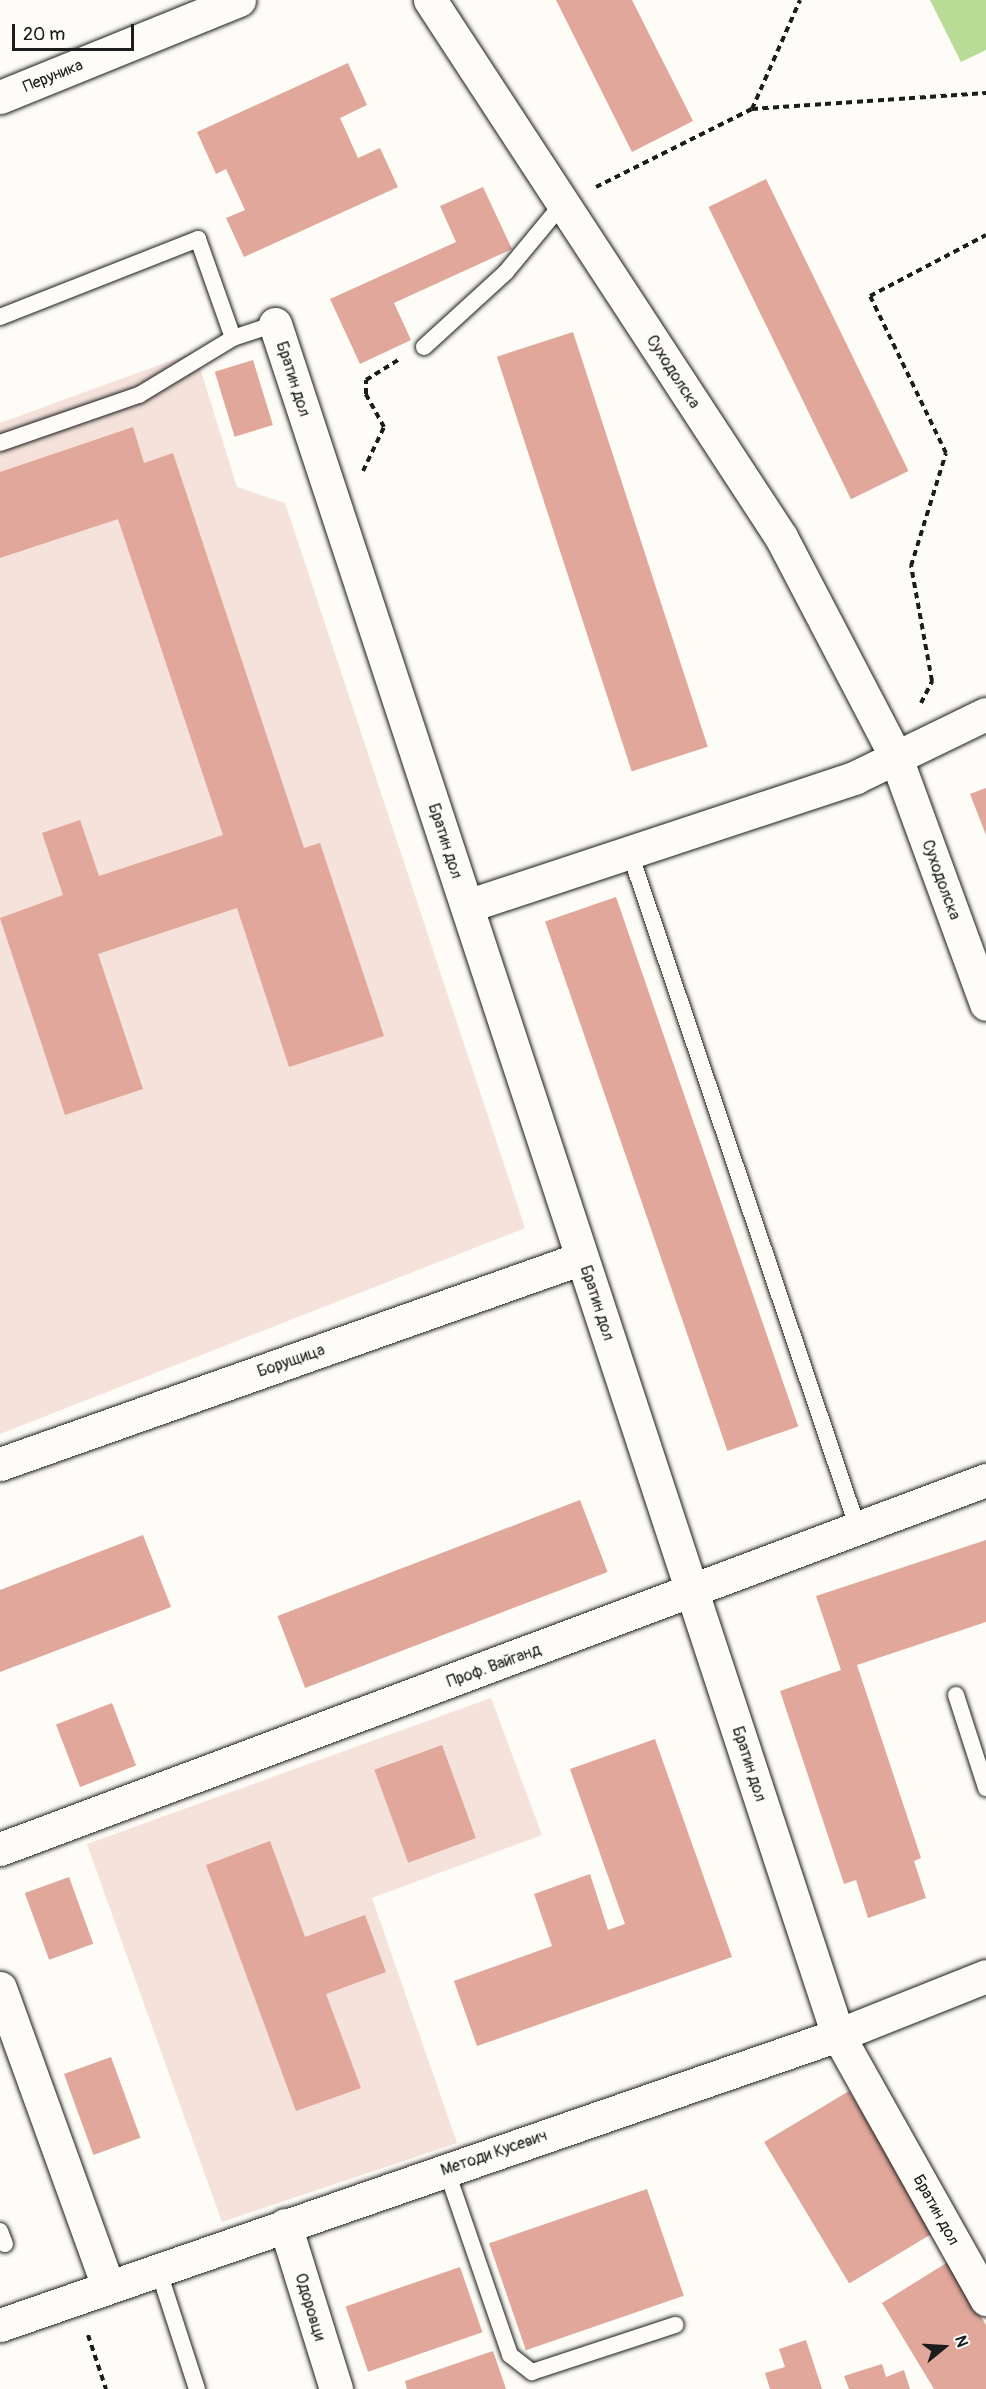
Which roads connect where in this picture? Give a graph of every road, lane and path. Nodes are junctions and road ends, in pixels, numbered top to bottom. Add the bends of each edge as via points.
1 (239, 0) edge
2 (430, 0) edge
3 (800, 0) edge
4 (986, 93) edge
5 (0, 97) edge
6 (752, 109) junction
7 (563, 203) junction
8 (986, 235) edge
9 (0, 317) edge
10 (275, 324) joint
11 (233, 338) junction
12 (424, 347) joint
13 (0, 442) edge
14 (336, 503) junction
15 (986, 714) edge
16 (895, 755) junction
17 (629, 850) junction
18 (467, 906) junction
19 (986, 1004) edge
20 (582, 1258) junction
21 (0, 1464) edge
22 (986, 1480) edge
23 (858, 1529) junction
24 (692, 1592) junction
25 (956, 1695) dead end
26 (986, 1788) edge
27 (0, 1849) edge
28 (986, 1976) edge
29 (0, 1988) edge
30 (838, 2035) junction
31 (446, 2169) junction
32 (285, 2224) junction
33 (158, 2269) junction
34 (108, 2286) junction
35 (76, 2297) junction
36 (986, 2299) edge
37 (0, 2325) edge
38 (675, 2325) dead end
39 (106, 2389) edge
40 (196, 2389) edge
41 (336, 2389) edge

1 - 5 street, Перуника
2 - 7 street, Суходолска
3 - 6 path
4 - 6 path
6 - 7 path
7 - 12 lane via 506,272
7 - 16 street, Суходолска via 781,537
8 - 16 path via 870,296 946,453 911,566 932,681
9 - 11 lane via 198,239
10 - 11 lane, Братин дол
10 - 14 street, Братин дол
11 - 13 lane, Братин дол via 139,395
12 - 14 path via 366,380 366,394 384,427 361,476
14 - 18 street, Братин дол
15 - 16 street
16 - 17 street via 856,777
16 - 19 street, Суходолска
17 - 18 street
17 - 23 lane
18 - 20 street, Братин дол
20 - 21 street, Борущица
20 - 24 street, Братин дол
22 - 23 street, Проф. Вайганд
23 - 24 street, Проф. Вайганд
24 - 27 street, Проф. Вайганд
24 - 30 street, Братин дол
25 - 26 lane
28 - 30 street, Методи Кусевич
29 - 34 street
30 - 31 street, Методи Кусевич
30 - 36 street, Братин дол
31 - 32 street, Методи Кусевич
31 - 38 lane via 510,2355 532,2372
32 - 33 street, Методи Кусевич
32 - 41 street, Одоровци
33 - 34 street, Методи Кусевич
33 - 40 lane
34 - 35 street, Методи Кусевич
35 - 37 street, Методи Кусевич
35 - 39 path

